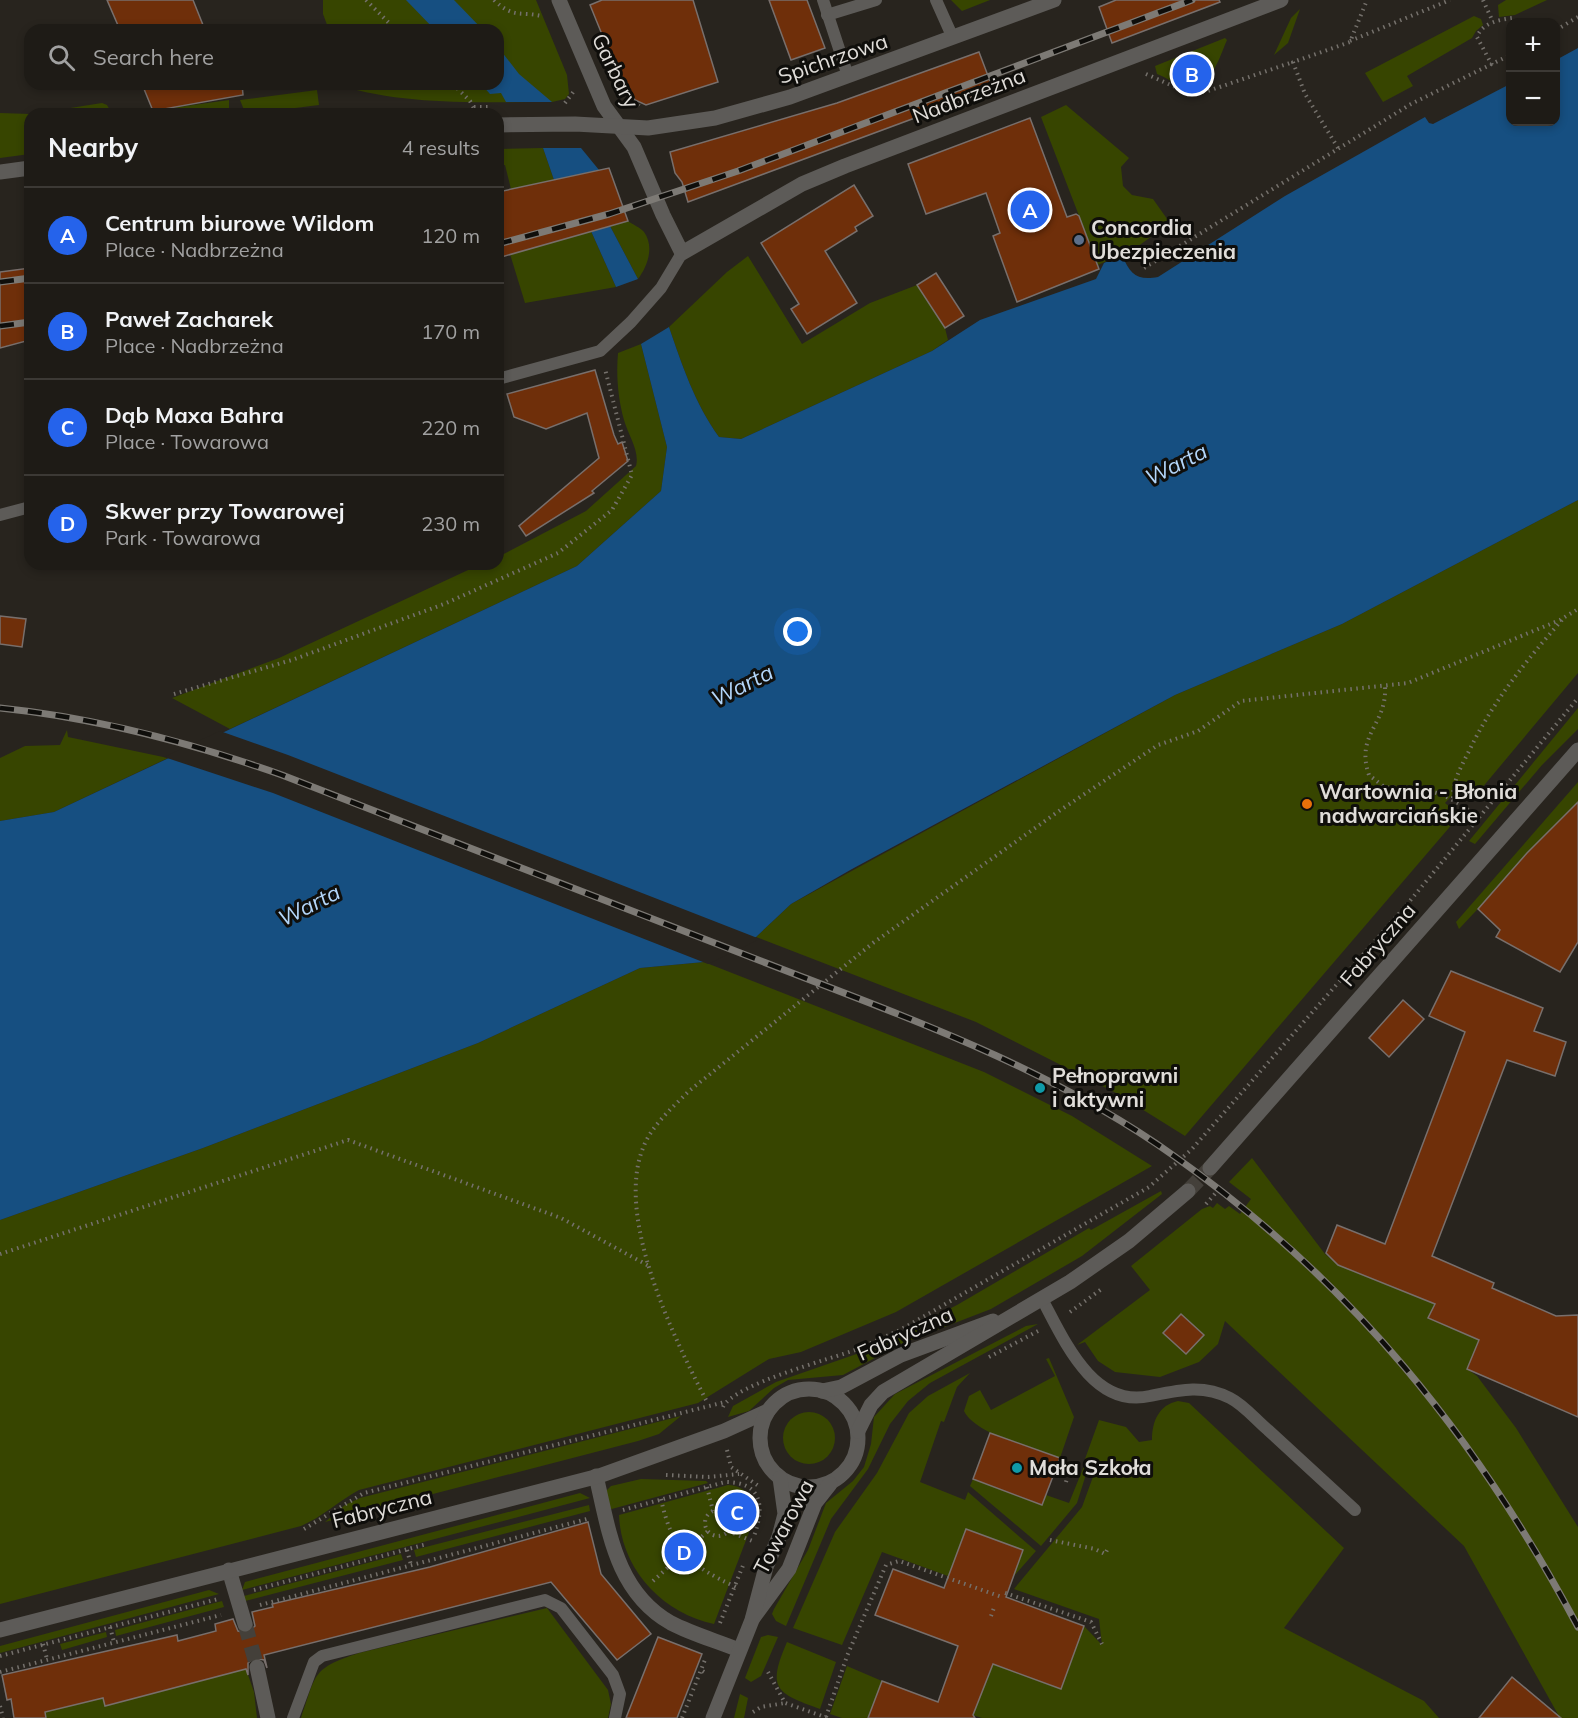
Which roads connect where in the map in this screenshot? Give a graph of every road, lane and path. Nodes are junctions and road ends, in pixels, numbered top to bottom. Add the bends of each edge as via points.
1 (366, 0) edge
2 (494, 0) edge
3 (559, 0) edge
4 (823, 0) edge
5 (876, 0) edge
6 (936, 0) edge
7 (1054, 0) edge
8 (1281, 0) edge
9 (1367, 0) edge
10 (1450, 0) edge
11 (1483, 0) edge
12 (827, 15) junction
13 (546, 17) dead end
14 (1578, 17) edge
15 (1506, 19) edge
16 (1492, 20) junction
17 (390, 24) edge
18 (1560, 28) edge
19 (953, 38) junction
20 (1350, 42) junction
21 (1506, 57) edge
22 (1119, 61) junction
23 (1293, 63) junction
24 (1492, 65) junction
25 (848, 76) junction
26 (597, 86) junction
27 (458, 90) edge
28 (557, 105) dead end
29 (496, 106) dead end
30 (474, 107) joint
31 (645, 108) dead end
32 (504, 125) edge
33 (618, 126) junction
34 (1338, 148) junction
35 (24, 169) edge
36 (0, 172) edge
37 (682, 253) junction
38 (1144, 268) dead end
39 (600, 351) junction
40 (504, 376) edge
41 (24, 509) edge
42 (0, 515) edge
43 (1578, 609) edge
44 (1564, 618) junction
45 (1385, 687) junction
46 (174, 694) dead end
47 (1578, 698) edge
48 (1578, 750) edge
49 (1383, 786) junction
50 (1341, 798) dead end
51 (1453, 798) junction
52 (1471, 812) dead end
53 (1210, 1168) tunnel mouth
54 (1188, 1191) tunnel mouth
55 (0, 1254) edge
56 (649, 1266) junction
57 (1042, 1299) junction
58 (1008, 1317) junction
59 (821, 1391) junction
60 (706, 1400) dead end
61 (726, 1402) junction
62 (768, 1411) junction
63 (724, 1431) junction
64 (858, 1431) junction
65 (1072, 1462) dead end
66 (596, 1476) junction
67 (780, 1478) junction
68 (1066, 1482) dead end
69 (831, 1483) junction
70 (707, 1487) junction
71 (763, 1489) dead end
72 (757, 1498) junction
73 (661, 1499) junction
74 (1355, 1510) dead end
75 (713, 1511) junction
76 (733, 1514) dead end
77 (605, 1515) junction
78 (708, 1531) junction
79 (728, 1531) junction
80 (294, 1534) dead end
81 (760, 1538) dead end
82 (1050, 1540) dead end
83 (753, 1541) junction
84 (430, 1544) dead end
85 (756, 1548) dead end
86 (407, 1550) junction
87 (749, 1550) dead end
88 (1107, 1550) dead end
89 (682, 1554) junction
90 (745, 1559) dead end
91 (752, 1559) dead end
92 (411, 1565) junction
93 (228, 1570) junction
94 (736, 1586) junction
95 (638, 1595) junction
96 (995, 1605) dead end
97 (240, 1609) junction
98 (991, 1616) dead end
99 (752, 1620) junction
100 (110, 1627) junction
101 (0, 1630) edge
102 (716, 1641) junction
103 (114, 1642) junction
104 (43, 1644) junction
105 (1102, 1644) dead end
106 (739, 1650) junction
107 (0, 1656) edge
108 (47, 1659) junction
109 (257, 1666) tunnel mouth
110 (0, 1672) edge
111 (768, 1672) dead end
112 (704, 1682) dead end
113 (785, 1703) junction
114 (0, 1706) edge
115 (753, 1712) dead end
116 (3, 1718) edge
117 (268, 1718) edge
118 (293, 1718) edge
119 (615, 1718) edge
120 (682, 1718) edge
121 (713, 1718) edge
122 (827, 1718) edge

1 - 17 path
2 - 13 path via 505,11 517,15
3 - 26 street, Garbary
4 - 12 lane
5 - 12 lane
6 - 19 lane
7 - 19 street, Spichrzowa
8 - 22 street, Nadbrzeżna
9 - 20 path
10 - 20 path
11 - 16 path
12 - 25 lane
14 - 18 path
15 - 16 path
16 - 24 path via 1477,37
19 - 25 street, Spichrzowa
20 - 23 path
21 - 24 path
22 - 23 path via 1193,92 1215,91
22 - 37 street, Nadbrzeżna via 802,184
23 - 34 path via 1305,94
24 - 34 path via 1411,104
25 - 33 street, Spichrzowa via 715,118 656,128
26 - 28 path via 574,86 569,101
26 - 31 path via 621,86 638,106
26 - 33 street, Garbary via 604,106
27 - 30 path
29 - 30 path
32 - 33 street, Spichrzowa
33 - 37 street, Garbary via 634,147
34 - 38 path
35 - 36 street
37 - 39 lane via 661,288
39 - 40 lane
39 - 46 path via 632,475 612,510 558,553 444,604 292,660
41 - 42 lane
43 - 44 path
44 - 45 path via 1408,683
44 - 51 path via 1519,669 1483,722 1453,784
45 - 49 path via 1384,708 1365,748 1370,775
45 - 56 path via 1241,701 1198,731 1158,745 873,943 689,1091 667,1113 643,1147 636,1178 638,1216
47 - 61 path via 1404,908 1192,1149 1149,1187 900,1330 747,1389
48 - 53 street, Fabryczna
49 - 50 path
49 - 51 path via 1412,787
51 - 52 path
54 - 57 street, Fabryczna via 1129,1241
55 - 56 path via 348,1140 561,1218
56 - 60 path via 671,1332
57 - 58 street, Fabryczna
57 - 74 lane via 1074,1354 1108,1391 1133,1399 1197,1388 1233,1399
58 - 59 street, Fabryczna via 901,1354 849,1384
58 - 64 street, Fabryczna via 883,1392 871,1405
59 - 62 street via 807,1389 789,1394
59 - 64 street via 847,1407
61 - 63 path via 722,1409
61 - 80 path via 364,1493
62 - 63 street, Fabryczna
62 - 67 street via 760,1444 768,1466
63 - 66 street, Fabryczna
63 - 71 path via 731,1467
64 - 69 street via 853,1461
65 - 68 path
66 - 77 street
66 - 93 street, Fabryczna
67 - 69 street via 805,1487
67 - 99 street, Towarowa via 785,1514
69 - 99 street, Towarowa via 815,1503 789,1569
70 - 72 path via 736,1482 747,1485
70 - 73 path
70 - 75 path
72 - 76 path
72 - 83 path via 759,1517
73 - 77 path
73 - 89 path via 666,1523
75 - 78 path via 706,1519
75 - 79 path via 727,1513 731,1521
77 - 92 path
77 - 95 street via 621,1569
78 - 79 path via 715,1536
78 - 89 path
79 - 83 path
81 - 85 path
82 - 88 path via 1105,1554
83 - 87 path
84 - 86 path
86 - 92 path
86 - 97 path
89 - 94 path via 706,1573
89 - 95 path
90 - 94 path
91 - 102 path
92 - 97 path
93 - 97 street
93 - 101 street, Fabryczna
94 - 102 path
95 - 102 street via 671,1623
96 - 98 path
97 - 100 path
97 - 103 path
99 - 106 street, Towarowa
100 - 103 path
100 - 104 path
102 - 106 street
102 - 112 path
102 - 120 path
103 - 108 path
104 - 107 path
104 - 108 path
105 - 122 path via 1091,1622 899,1561 886,1566 847,1656
106 - 121 street, Towarowa
108 - 110 path
109 - 117 street
111 - 113 path
113 - 115 path
113 - 122 path
114 - 116 path
118 - 119 lane via 314,1662 322,1656 545,1600 561,1608 613,1675 620,1694

